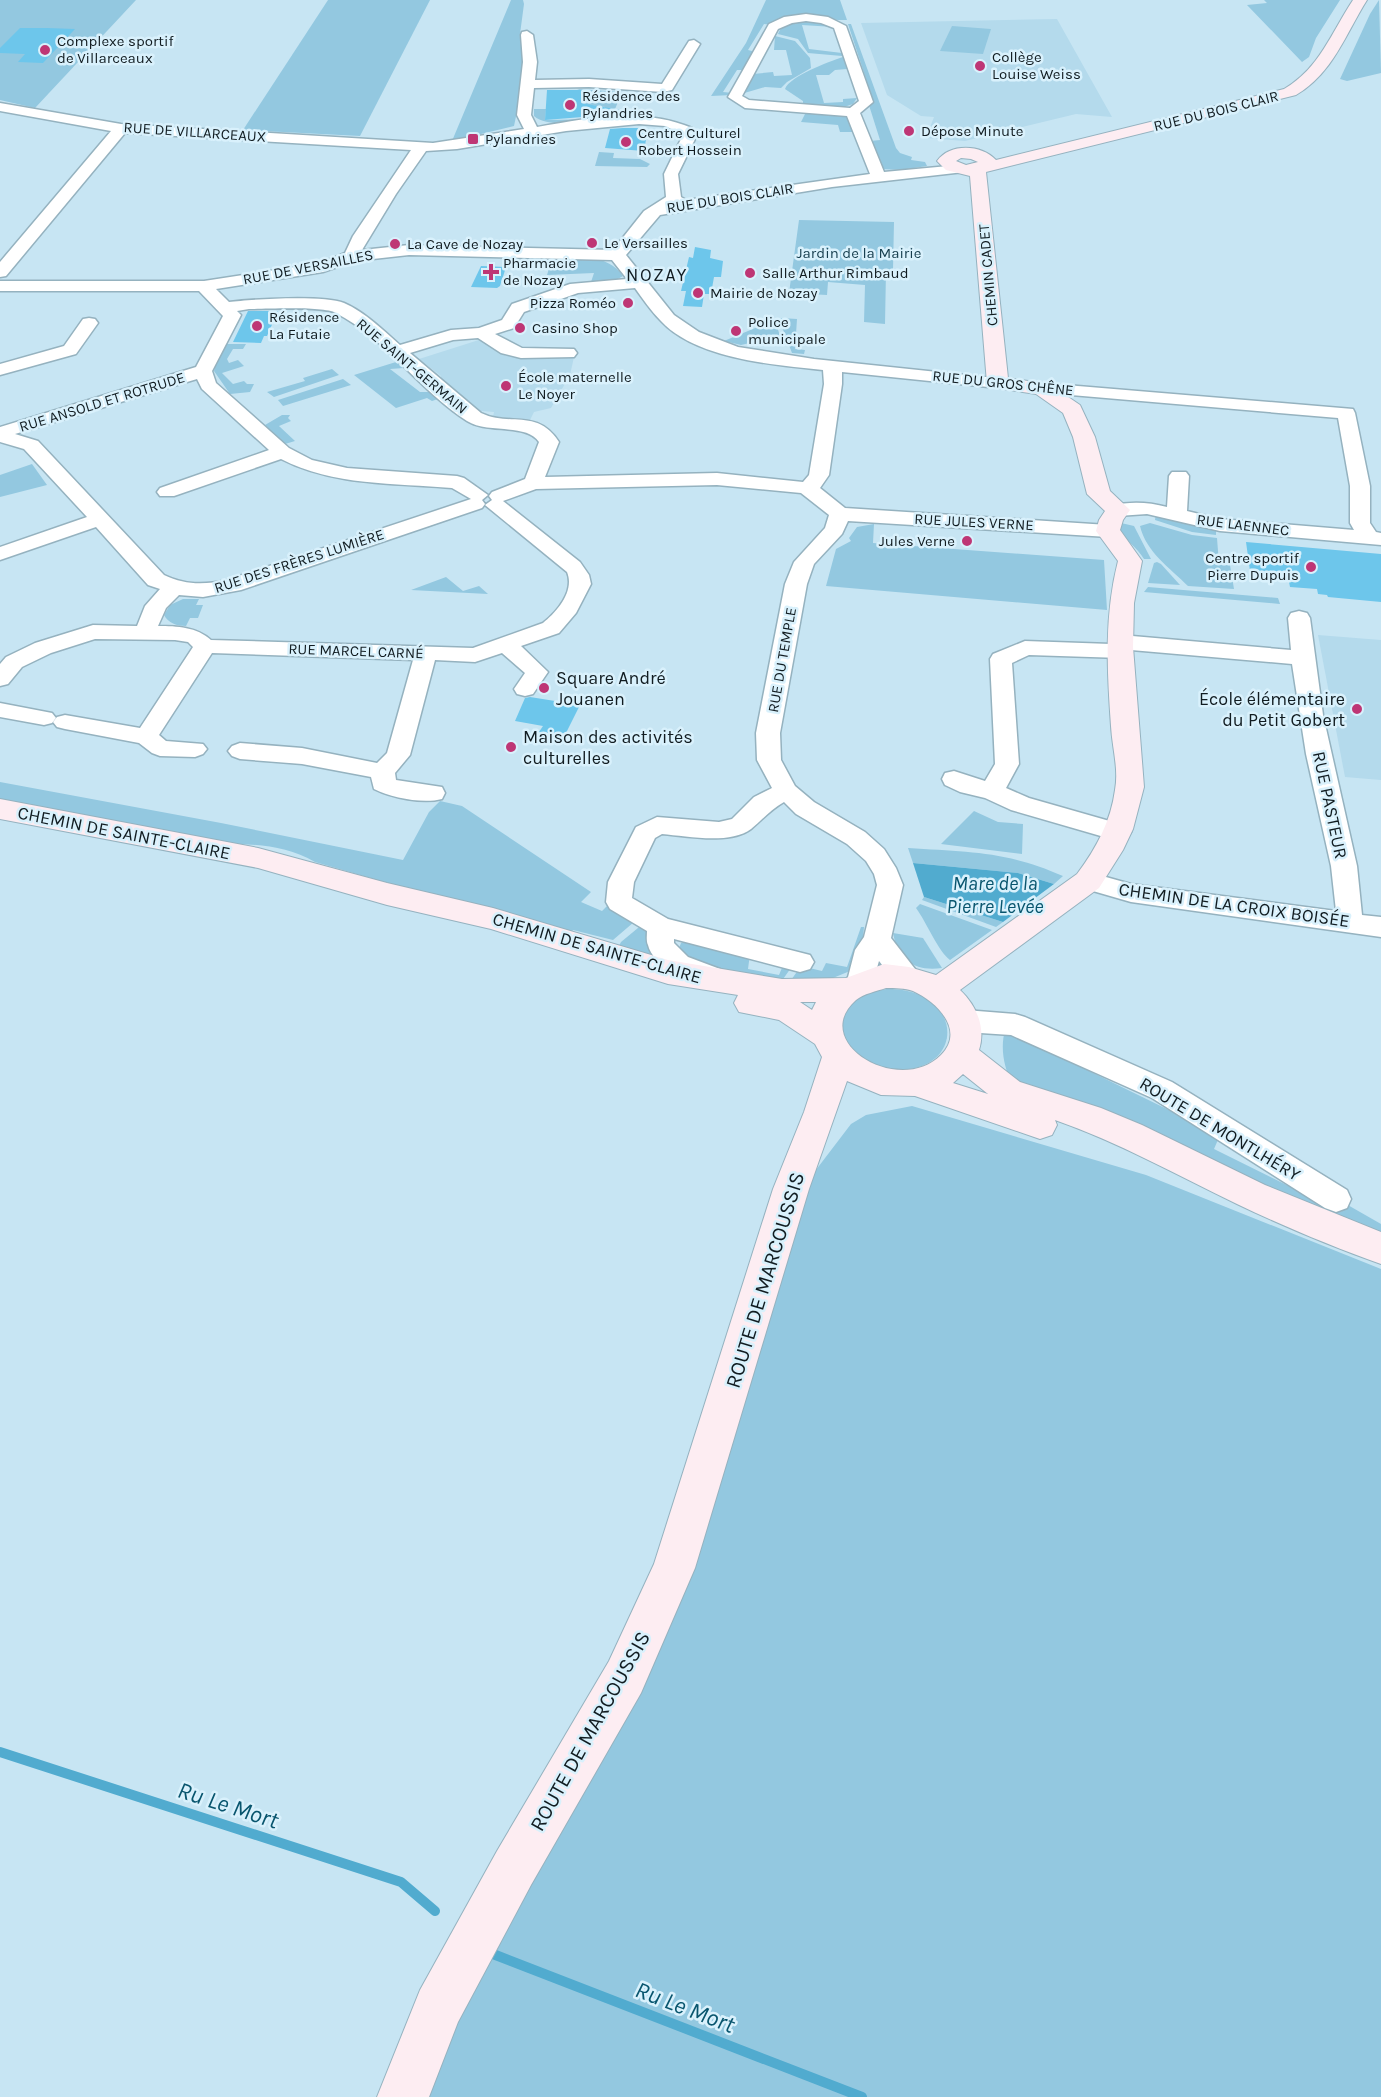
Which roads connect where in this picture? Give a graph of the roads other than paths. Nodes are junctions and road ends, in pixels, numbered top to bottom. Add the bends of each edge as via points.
1 (1359, 0) edge
2 (527, 35) dead end
3 (694, 44) dead end
4 (529, 84) junction
5 (0, 107) edge
6 (853, 112) junction
7 (121, 128) junction
8 (532, 130) junction
9 (419, 150) junction
10 (964, 166) junction
11 (878, 176) junction
12 (679, 202) junction
13 (617, 255) junction
14 (352, 256) junction
15 (0, 273) edge
16 (639, 283) junction
17 (0, 286) edge
18 (204, 286) junction
19 (226, 307) junction
20 (89, 322) dead end
21 (482, 333) junction
22 (400, 352) junction
23 (568, 353) dead end
24 (830, 366) junction
25 (0, 370) edge
26 (203, 371) junction
27 (998, 383) junction
28 (1042, 388) junction
29 (1346, 413) joint
30 (0, 434) edge
31 (282, 452) junction
32 (1179, 476) dead end
33 (533, 483) junction
34 (806, 488) junction
35 (167, 492) dead end
36 (487, 500) junction
37 (840, 514) junction
38 (1177, 515) junction
39 (101, 519) junction
40 (1113, 520) junction
41 (1375, 539) edge
42 (0, 554) edge
43 (173, 588) junction
44 (1299, 618) dead end
45 (145, 632) junction
46 (506, 645) junction
47 (205, 646) junction
48 (1121, 647) junction
49 (426, 654) junction
50 (1302, 658) junction
51 (0, 679) edge
52 (525, 689) dead end
53 (0, 710) edge
54 (146, 737) junction
55 (195, 749) dead end
56 (240, 751) dead end
57 (383, 772) junction
58 (954, 779) dead end
59 (786, 791) junction
60 (992, 791) junction
61 (433, 793) dead end
62 (0, 809) edge
63 (1118, 832) junction
64 (1088, 881) junction
65 (387, 894) junction
66 (1349, 922) junction
67 (660, 926) junction
68 (1381, 927) edge
69 (878, 940) junction
70 (800, 962) dead end
71 (908, 978) junction
72 (726, 983) junction
73 (853, 985) junction
74 (938, 990) junction
75 (965, 1021) junction
76 (832, 1046) junction
77 (962, 1055) junction
78 (898, 1082) junction
79 (821, 1112) junction
80 (1252, 1194) junction
81 (1336, 1199) dead end
82 (1381, 1248) edge
83 (403, 2097) edge

1 - 10 street, RUE DU BOIS CLAIR via 1318,72 1290,92 1027,156
2 - 4 street
3 - 4 street via 668,87
4 - 8 street via 524,116
5 - 7 street, RUE DE VILLARCEAUX
6 - 6 street via 866,102 840,26 811,18 793,18 773,27 735,97 745,104
6 - 11 street
7 - 9 street, RUE DE VILLARCEAUX
7 - 15 street
8 - 9 street
8 - 12 street via 637,120 679,125 687,131 688,139 671,174
9 - 14 street via 355,244
10 - 11 street, RUE DU BOIS CLAIR
10 - 27 street, CHEMIN CADET via 979,176
11 - 12 street, RUE DU BOIS CLAIR
12 - 13 street, RUE DU BOIS CLAIR via 675,209 657,210 637,227
13 - 14 street, RUE DE VERSAILLES via 409,250
13 - 16 street
14 - 18 street, RUE DE VERSAILLES via 323,267
16 - 21 street via 576,288 518,308 508,324
16 - 24 street, RUE DU GROS CHÊNE via 668,319 693,336 734,352
17 - 18 street, RUE DE VERSAILLES
18 - 19 street
19 - 22 street, RUE SAINT-GERMAIN via 339,307
19 - 26 street via 232,315
20 - 25 street via 70,350
21 - 22 street via 451,335
21 - 23 street via 521,353
22 - 33 street, RUE SAINT-GERMAIN via 476,419 529,427 546,435 549,442
24 - 27 street, RUE DU GROS CHÊNE
24 - 34 street via 833,384 819,475
26 - 30 street, RUE ANSOLD ET ROTRUDE
26 - 31 street, RUE MARCEL CARNÉ via 208,385
27 - 28 street, RUE DU GROS CHÊNE
28 - 29 street, RUE DU GROS CHÊNE
28 - 40 street via 1072,410 1084,437 1099,494
29 - 41 street, RUE LAENNEC via 1359,486 1360,523
30 - 39 street via 31,445
31 - 35 street
31 - 36 street, RUE MARCEL CARNÉ via 322,470 457,482
32 - 38 street
33 - 34 street, RUE DES FRÈRES LUMIÈRE via 717,479
33 - 36 street, RUE DES FRÈRES LUMIÈRE
34 - 37 street
36 - 43 street, RUE DES FRÈRES LUMIÈRE via 233,585 211,590
36 - 46 street, RUE MARCEL CARNÉ via 579,574 580,583 561,621
37 - 40 street, RUE JULES VERNE via 1018,523
37 - 59 street, RUE DU TEMPLE via 835,530 804,562 796,584 768,734 769,760
38 - 40 street, RUE LAENNEC via 1147,508
38 - 41 street, RUE LAENNEC via 1220,525
39 - 42 street
39 - 43 street via 156,580
40 - 48 street via 1130,561 1123,586
43 - 45 street via 156,606
44 - 50 street, RUE PASTEUR
45 - 47 street via 195,637
45 - 51 street via 93,632 14,662
46 - 49 street, RUE MARCEL CARNÉ via 475,654
46 - 52 street via 537,672
47 - 49 street, RUE MARCEL CARNÉ
47 - 54 street
48 - 50 street
48 - 60 street via 1025,648 1001,659 1007,764
48 - 63 street via 1130,793
49 - 57 street via 398,755
50 - 66 street, RUE PASTEUR via 1338,843
53 - 54 street
54 - 55 street via 160,748
56 - 57 street via 302,756
57 - 61 street via 383,783 391,787
58 - 60 street
59 - 67 street via 763,803 741,825 719,830 657,825 645,833 621,882 619,902
59 - 69 street, RUE DU TEMPLE via 805,808 856,838 882,864 890,885
60 - 63 street via 1020,804
62 - 65 street, CHEMIN DE SAINTE-CLAIRE via 258,858
63 - 64 street
64 - 66 street, CHEMIN DE LA CROIX BOISÉE via 1131,893
64 - 74 street
65 - 72 street, CHEMIN DE SAINTE-CLAIRE via 493,918 668,972
65 - 76 street, CHEMIN DE SAINTE-CLAIRE via 605,968 710,998 787,1010
66 - 68 street, CHEMIN DE LA CROIX BOISÉE
67 - 70 street
67 - 72 street via 661,946 678,964
69 - 71 street
69 - 73 street, RUE DU TEMPLE via 868,950
71 - 73 street via 884,976
71 - 74 street
72 - 73 street, CHEMIN DE SAINTE-CLAIRE via 782,991
73 - 76 street via 832,1002 825,1018
74 - 75 street via 955,1004
75 - 77 street via 967,1038
75 - 81 street, ROUTE DE MONTLHÉRY via 1015,1025 1162,1090
76 - 78 street via 857,1072
76 - 79 street, ROUTE DE MARCOUSSIS
77 - 78 street via 951,1068 934,1078
77 - 80 street, ROUTE DE MONTLHÉRY via 1008,1091 1130,1135
78 - 79 street
78 - 80 street, ROUTE DE MONTLHÉRY
79 - 83 street, ROUTE DE MARCOUSSIS via 791,1189 674,1568 625,1677 438,2008
80 - 82 street, ROUTE DE MONTLHÉRY

